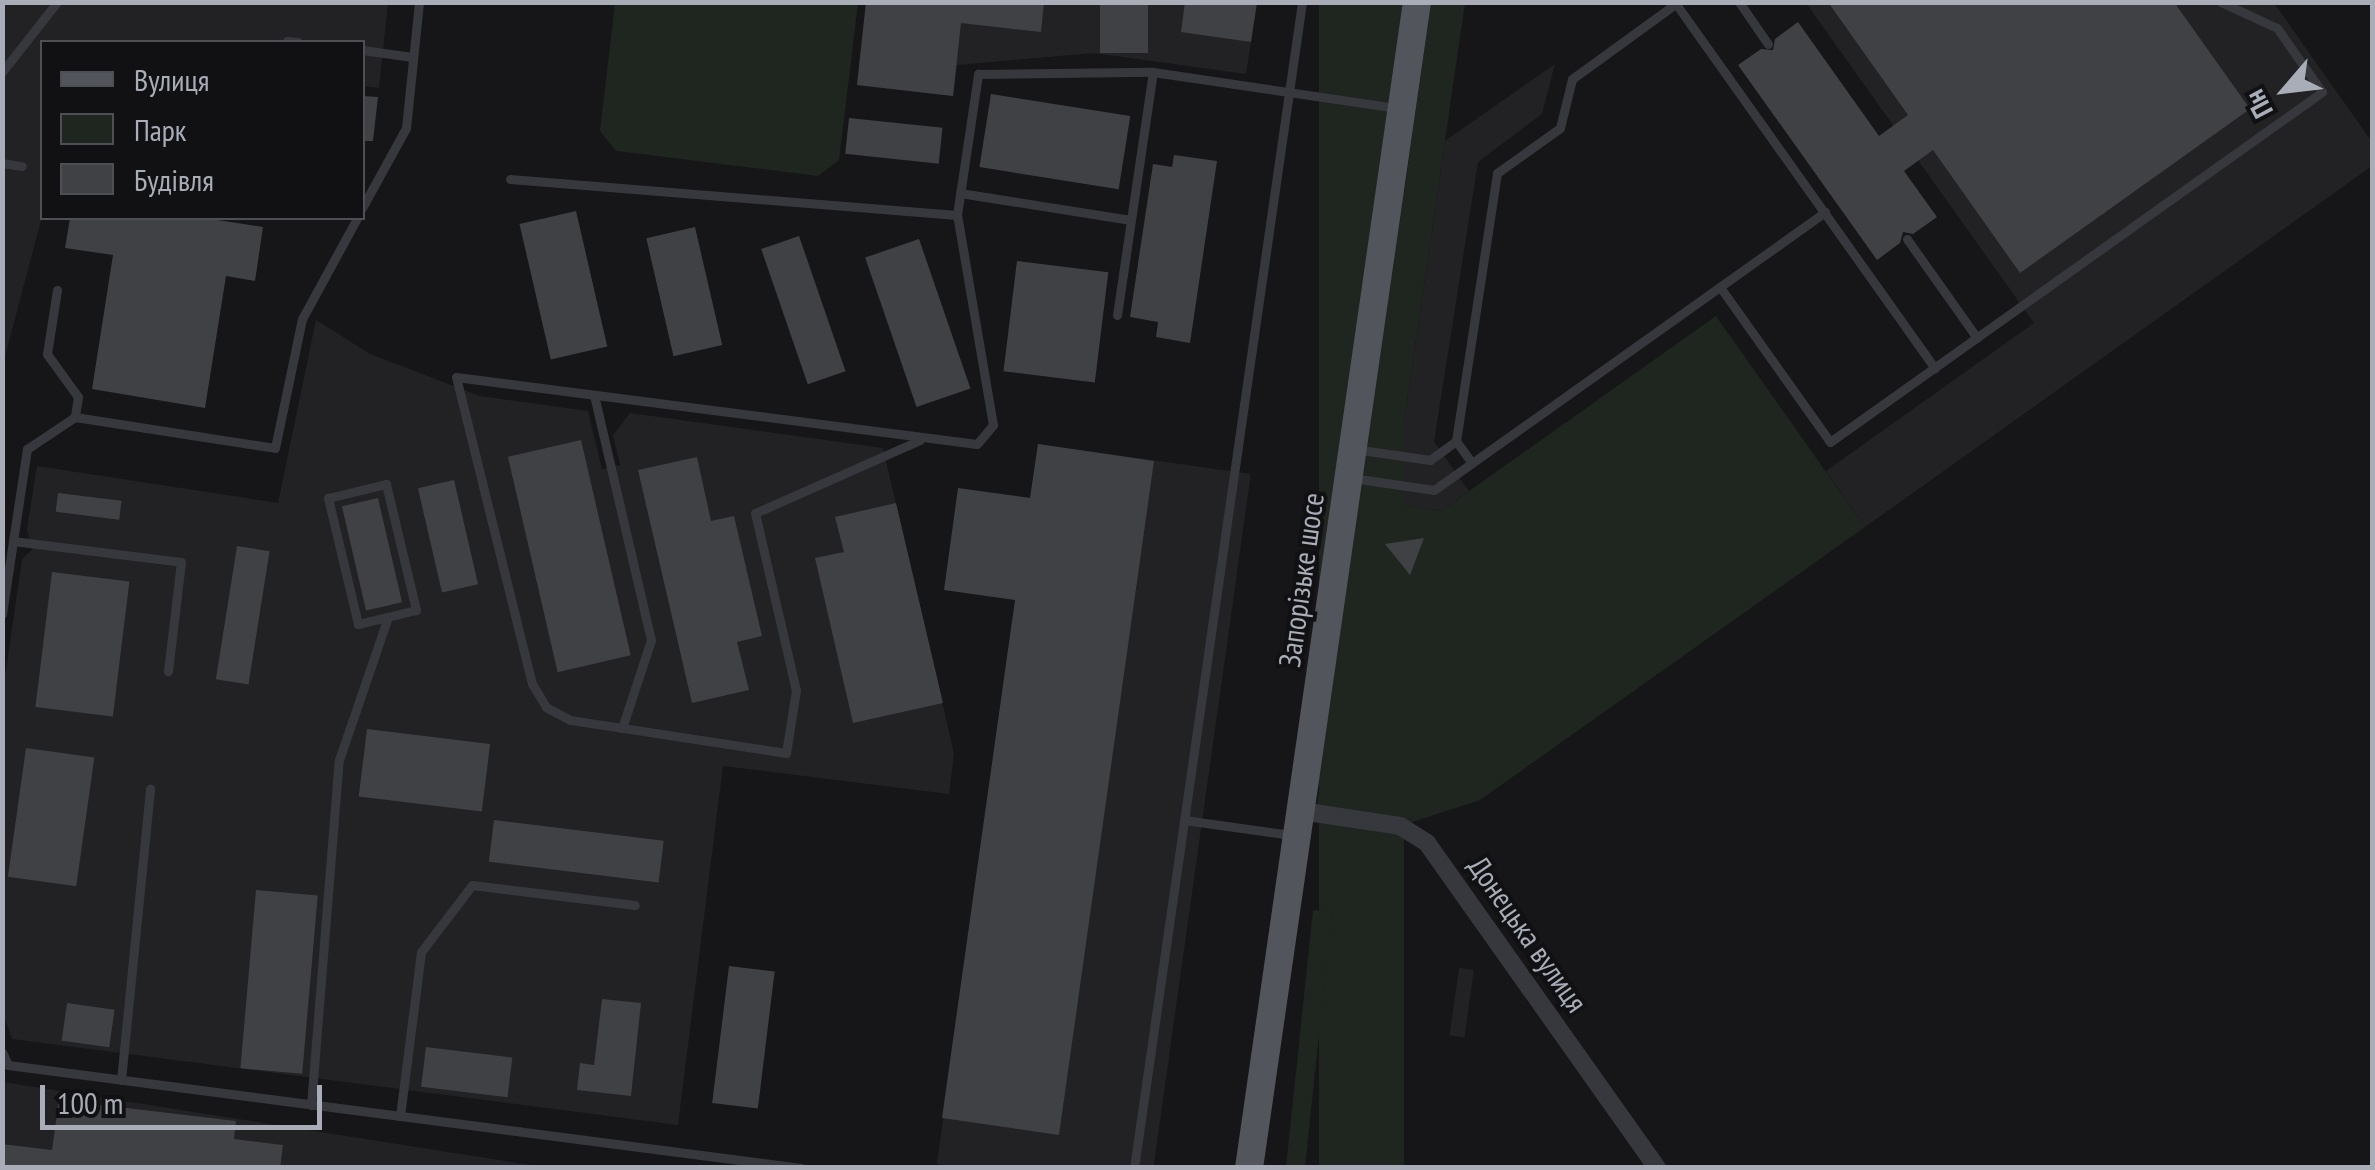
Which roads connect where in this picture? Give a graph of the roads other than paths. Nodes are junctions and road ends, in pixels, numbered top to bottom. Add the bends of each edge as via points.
1 (57, 2) edge
2 (419, 2) edge
3 (1302, 2) edge
4 (1417, 2) edge
5 (1739, 2) edge
6 (2221, 2) edge
7 (1677, 3) edge
8 (1768, 44) dead end
9 (365, 50) edge
10 (414, 57) junction
11 (2, 72) edge
12 (1153, 72) junction
13 (1289, 92) junction
14 (1402, 109) junction
15 (2, 163) edge
16 (22, 166) dead end
17 (510, 179) dead end
18 (960, 194) junction
19 (365, 203) edge
20 (1824, 212) junction
21 (957, 214) junction
22 (356, 220) edge
23 (1131, 220) junction
24 (1907, 239) dead end
25 (1720, 287) junction
26 (57, 290) dead end
27 (1117, 315) dead end
28 (1977, 338) junction
29 (1935, 368) junction
30 (594, 396) junction
31 (75, 416) junction
32 (920, 440) junction
33 (1456, 440) junction
34 (1353, 448) junction
35 (1472, 463) junction
36 (1349, 478) junction
37 (13, 542) junction
38 (2, 614) edge
39 (388, 617) junction
40 (168, 671) dead end
41 (622, 728) junction
42 (150, 788) dead end
43 (1184, 820) junction
44 (1299, 824) junction
45 (635, 906) dead end
46 (2, 1052) edge
47 (122, 1080) junction
48 (311, 1104) junction
49 (400, 1116) junction
50 (683, 1152) junction
51 (764, 1165) edge
52 (681, 1168) edge
53 (800, 1168) edge
54 (1134, 1168) edge
55 (1250, 1168) edge
56 (1657, 1168) edge

1 - 11 lane
2 - 10 lane
3 - 13 lane
4 - 14 main road, Запорізьке шосе
5 - 8 lane
6 - 28 lane via 2277,28 2322,92
7 - 20 lane
7 - 33 lane via 1572,79 1560,128 1497,173
9 - 10 lane
10 - 19 lane via 406,128
12 - 13 lane
12 - 18 lane via 978,74
12 - 23 lane
13 - 14 lane
13 - 43 lane
14 - 34 main road, Запорізьке шосе
15 - 16 lane
17 - 21 lane
18 - 21 lane
18 - 23 lane
20 - 25 lane
20 - 29 lane
21 - 32 lane via 992,424 977,444
22 - 31 lane via 302,319 275,448
23 - 27 lane
24 - 28 lane
25 - 29 lane via 1830,442
25 - 35 lane
26 - 31 lane via 47,354 78,397
28 - 29 lane
30 - 32 lane
30 - 41 lane via 651,640
30 - 41 lane via 456,376 532,684 546,707 570,720
31 - 37 lane via 27,449
32 - 41 lane via 755,513 796,690 786,753
33 - 34 lane via 1430,460
33 - 35 lane
34 - 36 main road, Запорізьке шосе
35 - 36 lane via 1434,490
36 - 44 main road, Запорізьке шосе
37 - 38 lane
37 - 40 lane via 182,562
39 - 39 lane via 358,624 328,498 386,484 416,610
39 - 48 lane via 339,760
42 - 47 lane
43 - 44 lane
43 - 54 lane
44 - 55 main road, Запорізьке шосе
44 - 56 street, Донецька вулиця via 1400,826 1427,843
45 - 49 lane via 472,884 421,952
46 - 47 lane via 8,1065
47 - 48 lane
48 - 49 lane
49 - 50 lane
50 - 51 lane
50 - 52 lane
51 - 53 lane

